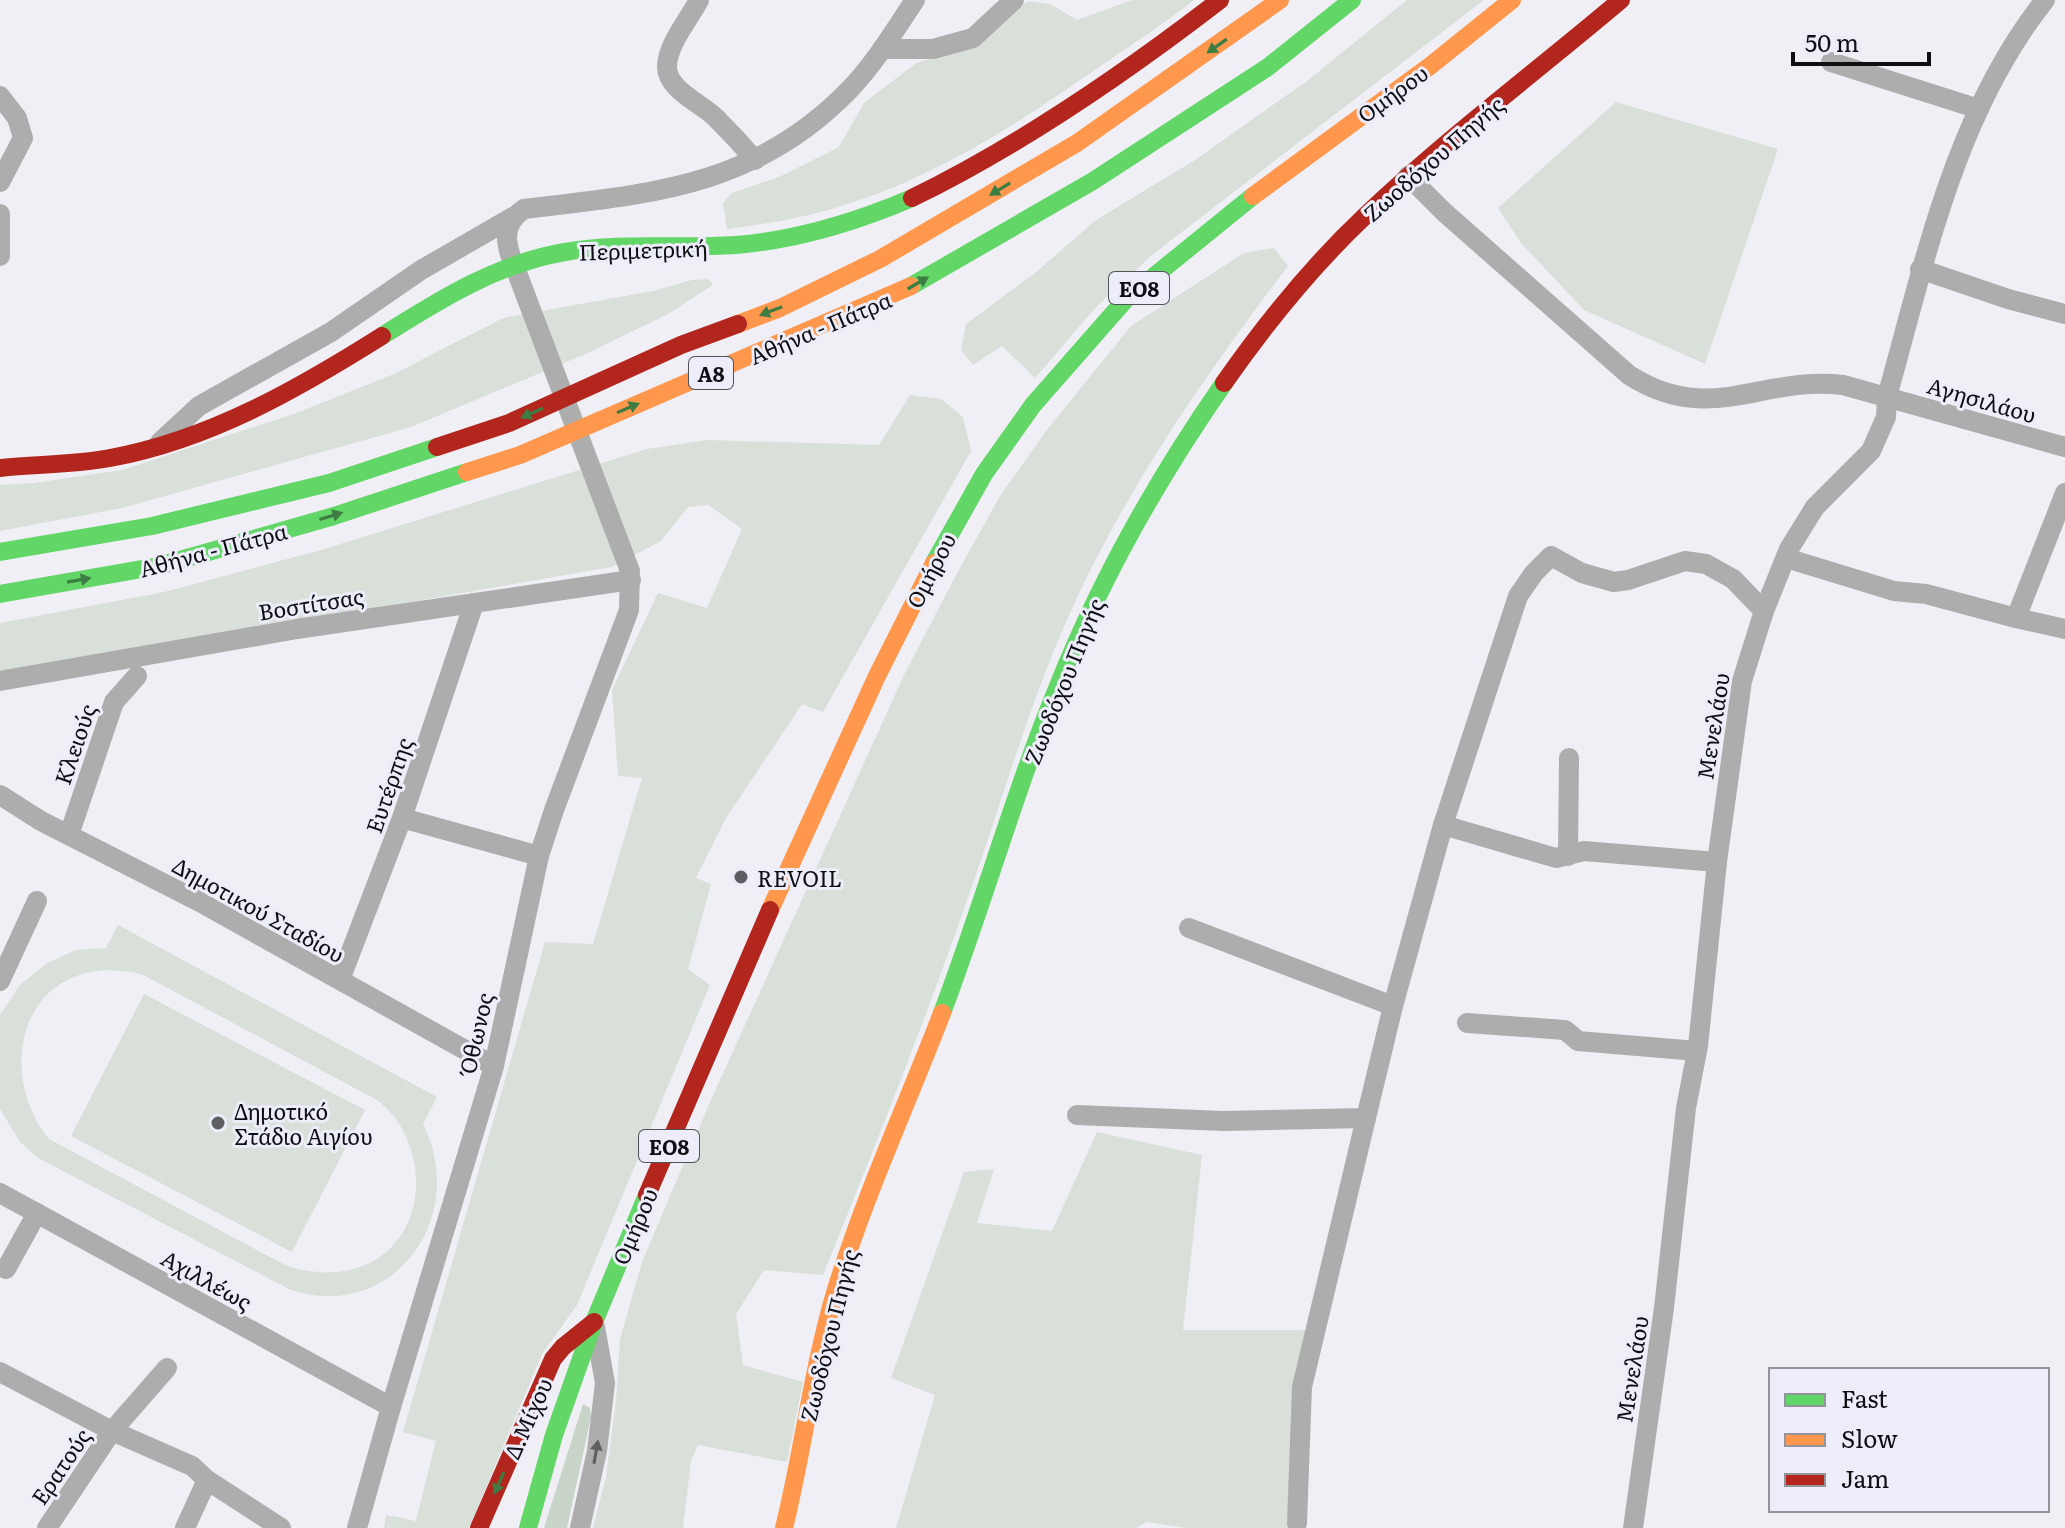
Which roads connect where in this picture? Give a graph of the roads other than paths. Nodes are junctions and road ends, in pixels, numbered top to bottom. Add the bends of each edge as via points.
1 (699, 0) edge
2 (915, 0) edge
3 (1014, 0) edge
4 (1220, 0) edge
5 (1280, 0) edge
6 (1352, 0) edge
7 (1512, 0) edge
8 (1621, 0) edge
9 (2045, 0) edge
10 (882, 49) junction
11 (1831, 62) dead end
12 (0, 96) edge
13 (1979, 109) junction
14 (755, 160) junction
15 (1408, 176) junction
16 (0, 182) edge
17 (0, 214) edge
18 (513, 217) junction
19 (0, 256) edge
20 (1920, 269) junction
21 (2065, 314) edge
22 (1887, 397) junction
23 (156, 446) junction
24 (2065, 447) edge
25 (0, 468) edge
26 (2065, 493) edge
27 (0, 552) edge
28 (1786, 558) junction
29 (631, 580) junction
30 (0, 594) edge
31 (474, 603) junction
32 (1764, 611) junction
33 (2016, 618) junction
34 (2065, 629) edge
35 (137, 676) dead end
36 (0, 681) edge
37 (1569, 758) dead end
38 (0, 795) edge
39 (402, 818) junction
40 (1443, 825) junction
41 (69, 835) junction
42 (539, 856) junction
43 (1568, 856) junction
44 (1717, 862) junction
45 (37, 901) dead end
46 (1189, 928) dead end
47 (1, 976) edge
48 (340, 980) junction
49 (1393, 1006) junction
50 (1467, 1023) dead end
51 (1697, 1051) junction
52 (494, 1066) junction
53 (1077, 1115) dead end
54 (1366, 1118) junction
55 (0, 1193) edge
56 (37, 1213) junction
57 (6, 1269) dead end
58 (594, 1322) junction
59 (167, 1368) dead end
60 (0, 1372) edge
61 (391, 1407) junction
62 (112, 1431) junction
63 (207, 1480) junction
64 (1297, 1523) dead end
65 (47, 1528) edge
66 (185, 1528) edge
67 (281, 1528) edge
68 (357, 1528) edge
69 (479, 1528) edge
70 (528, 1528) edge
71 (580, 1528) edge
72 (784, 1528) edge
73 (1633, 1528) edge

1 - 14 street via 673,48 668,76
2 - 10 street
3 - 10 street via 973,38 933,49
4 - 23 main road, Περιμετρική via 1041,124 903,204 763,242 612,247 535,258 453,293 262,406
5 -> 27 main road, Αθήνα - Πάτρα / Α8 via 1077,143 880,259 780,308 681,345 509,423 329,483 152,526
30 -> 6 main road, Αθήνα - Πάτρα / Α8 via 159,566 520,455 898,294 1093,181 1206,108
7 - 58 main road, Ομήρου / ΕΟ8 via 1126,299 1010,436 953,526 847,739
8 - 15 main road, Ζωοδόχου Πηγής
9 - 13 street, Μενελάου via 2016,40
10 - 14 street via 827,111
11 - 13 street
12 - 16 street via 17,118 23,138
13 - 20 street, Μενελάου
14 - 18 street via 690,184 524,209
15 - 22 street, Αγησιλάου via 1629,375 1663,393 1715,400 1831,383
15 - 72 main road, Ζωοδόχου Πηγής via 1290,296 1245,352 1139,515 1086,620 1042,727 947,999 847,1252
17 - 19 street
18 - 23 street via 421,270 331,332 199,406
18 - 29 street, Όθωνος via 507,242
20 - 21 street
20 - 22 street, Μενελάου
22 - 24 street, Αγησιλάου
22 - 28 street, Μενελάου via 1886,417 1871,451 1815,507
23 - 25 main road, Περιμετρική via 90,461
26 - 33 street
28 - 32 street, Μενελάου
28 - 33 street via 1894,591
29 - 31 street, Βοστίτσας
29 - 42 street, Όθωνος via 622,632
31 - 36 street, Βοστίτσας
31 - 39 street, Ευτέρπης
32 - 40 street via 1733,579 1706,564 1685,561 1614,582 1551,556 1518,596
32 - 44 street, Μενελάου via 1742,681
33 - 34 street
35 - 41 street, Κλειούς via 114,702
37 - 43 street
38 - 41 street, Δημοτικού Σταδίου
39 - 42 street
39 - 48 street, Ευτέρπης
40 - 43 street via 1555,858
40 - 49 street
41 - 48 street, Δημοτικού Σταδίου
42 - 52 street, Όθωνος
43 - 44 street via 1584,851
44 - 51 street, Μενελάου
45 - 47 street
46 - 49 street
48 - 52 street, Δημοτικού Σταδίου
49 - 54 street
50 - 51 street via 1565,1030 1578,1041
51 - 73 street, Μενελάου
52 - 61 street, Όθωνος
53 - 54 street via 1223,1121
54 - 64 street via 1302,1387
55 - 56 street, Αχιλλέως
56 - 57 street
56 - 61 street, Αχιλλέως
58 -> 69 main road, Δ.Μίχου via 553,1359
58 - 70 main road, ΕΟ8
71 -> 58 street via 605,1383
59 - 62 street, Ερατούς
60 - 62 street
61 - 68 street, Όθωνος
62 - 63 street via 192,1466
62 - 65 street, Ερατούς
63 - 66 street
63 - 67 street

